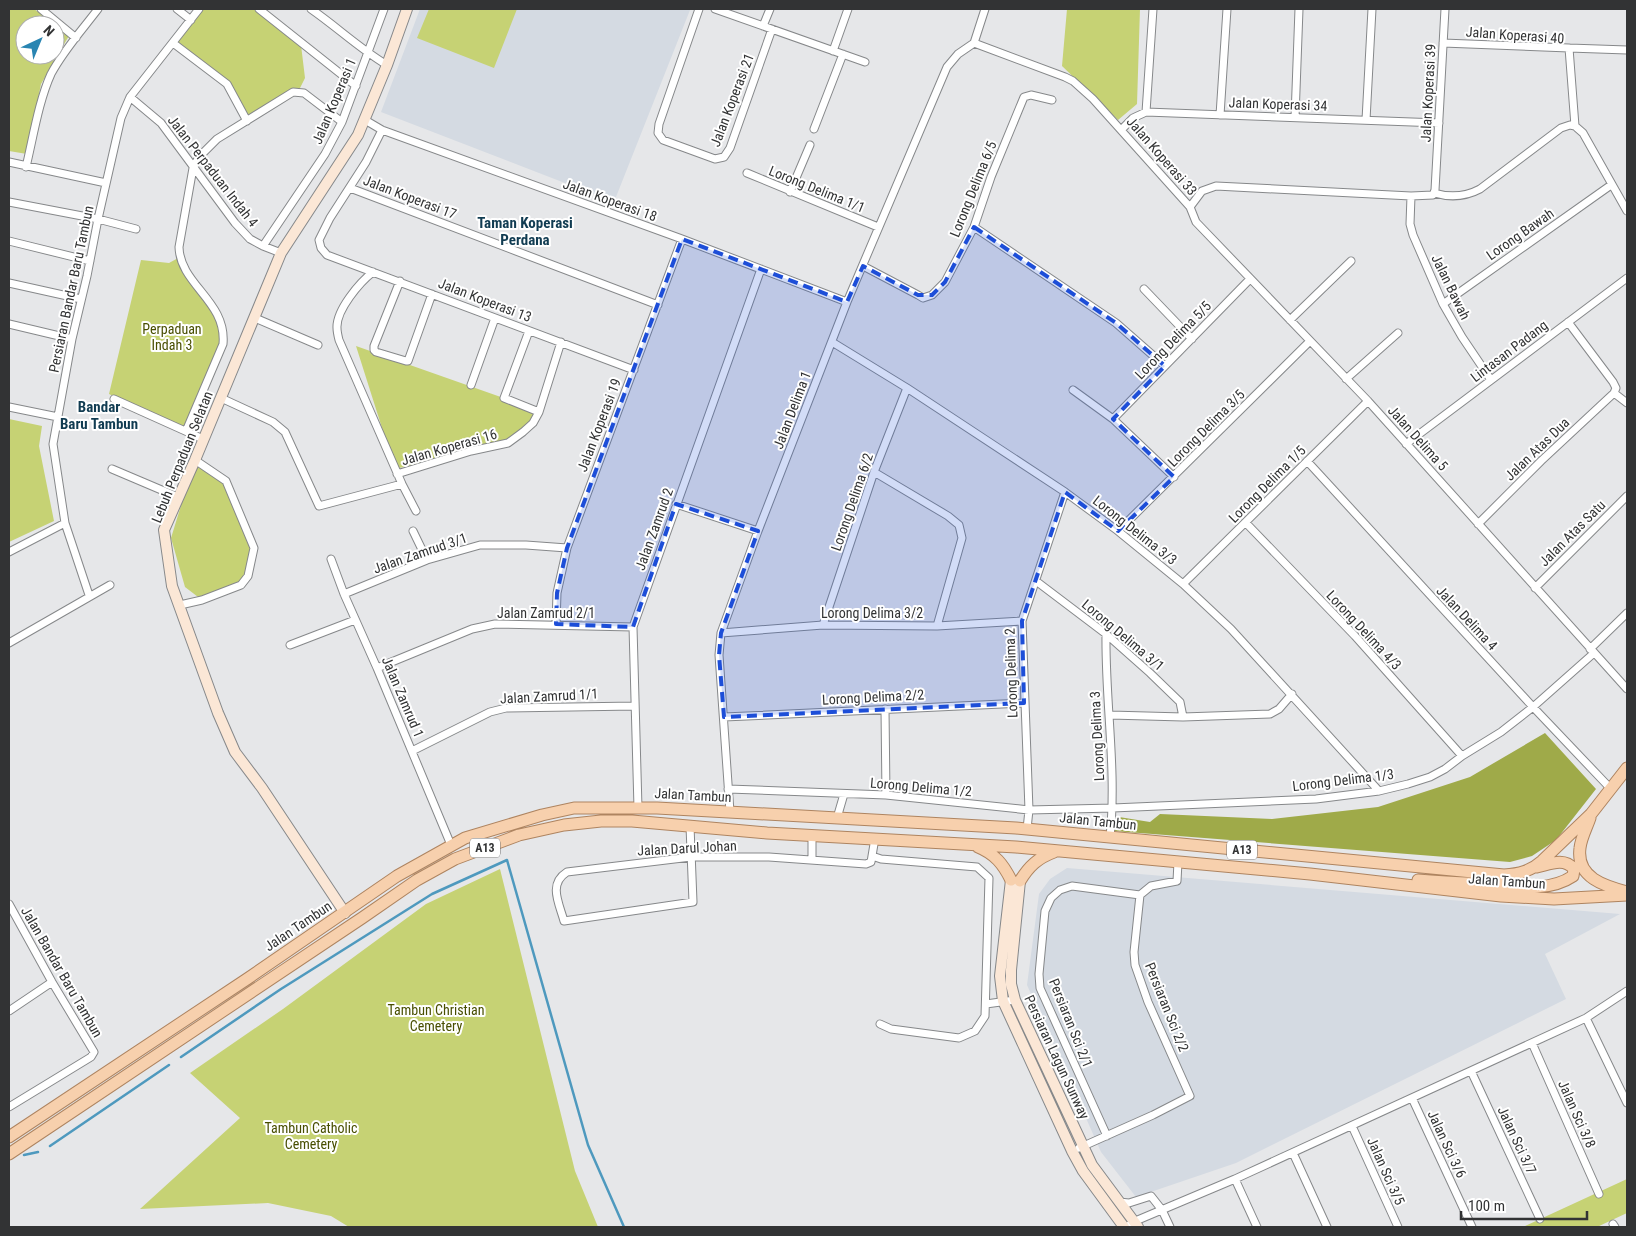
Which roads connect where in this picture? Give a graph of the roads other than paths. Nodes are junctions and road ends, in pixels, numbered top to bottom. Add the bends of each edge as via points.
1 (42, 9) edge
2 (98, 9) edge
3 (177, 9) edge
4 (199, 9) edge
5 (260, 9) edge
6 (311, 9) edge
7 (384, 9) edge
8 (407, 9) edge
9 (700, 9) edge
10 (715, 9) edge
11 (770, 9) edge
12 (848, 9) edge
13 (985, 9) edge
14 (1153, 9) edge
15 (1227, 9) edge
16 (1299, 9) edge
17 (1372, 9) edge
18 (1445, 9) edge
19 (190, 20) junction
20 (763, 26) junction
21 (772, 29) junction
22 (76, 38) junction
23 (173, 43) junction
24 (974, 43) junction
25 (1443, 43) junction
26 (1569, 48) junction
27 (1627, 50) edge
28 (833, 51) junction
29 (368, 53) junction
30 (843, 54) junction
31 (865, 62) dead end
32 (387, 65) junction
33 (356, 86) junction
34 (130, 97) junction
35 (1052, 100) dead end
36 (1146, 112) junction
37 (1220, 114) junction
38 (1294, 117) junction
39 (365, 120) junction
40 (1366, 120) junction
41 (247, 121) junction
42 (342, 122) junction
43 (1439, 123) junction
44 (1575, 126) junction
45 (814, 129) dead end
46 (1122, 129) junction
47 (382, 130) junction
48 (810, 145) dead end
49 (9, 162) edge
50 (26, 167) junction
51 (193, 168) junction
52 (747, 173) dead end
53 (106, 184) junction
54 (1611, 185) junction
55 (350, 188) junction
56 (790, 192) junction
57 (1434, 192) junction
58 (1411, 196) junction
59 (9, 202) edge
60 (1190, 207) junction
61 (1627, 211) edge
62 (98, 219) junction
63 (878, 227) junction
64 (974, 227) junction
65 (136, 229) dead end
66 (682, 239) junction
67 (9, 242) edge
68 (262, 246) junction
69 (281, 253) junction
70 (90, 261) junction
71 (1350, 261) dead end
72 (863, 266) junction
73 (761, 269) junction
74 (373, 272) junction
75 (1627, 278) edge
76 (1250, 279) junction
77 (400, 281) junction
78 (9, 283) edge
79 (1144, 289) dead end
80 (432, 294) junction
81 (81, 299) junction
82 (847, 302) junction
83 (1443, 304) junction
84 (658, 305) junction
85 (255, 318) junction
86 (495, 318) junction
87 (1290, 320) junction
88 (1568, 322) junction
89 (9, 324) edge
90 (529, 331) junction
91 (1398, 333) dead end
92 (72, 339) junction
93 (1192, 339) junction
94 (562, 342) junction
95 (832, 342) junction
96 (1310, 342) junction
97 (318, 345) dead end
98 (1166, 366) junction
99 (634, 370) junction
100 (1346, 379) junction
101 (1492, 380) junction
102 (471, 385) dead end
103 (907, 388) junction
104 (1073, 390) dead end
105 (1614, 393) junction
106 (221, 398) junction
107 (114, 399) dead end
108 (1368, 401) junction
109 (1627, 402) edge
110 (9, 407) edge
111 (539, 412) junction
112 (58, 417) junction
113 (1114, 419) junction
114 (186, 431) junction
115 (203, 439) junction
116 (1406, 444) junction
117 (195, 460) junction
118 (1307, 462) junction
119 (112, 469) dead end
120 (874, 472) junction
121 (397, 474) junction
122 (1174, 477) junction
123 (402, 484) junction
124 (1065, 492) junction
125 (1627, 496) edge
126 (178, 497) junction
127 (676, 504) junction
128 (416, 511) dead end
129 (65, 523) junction
130 (1246, 523) junction
131 (1478, 524) junction
132 (413, 531) dead end
133 (758, 531) junction
134 (1118, 531) junction
135 (567, 548) junction
136 (9, 552) edge
137 (331, 559) dead end
138 (428, 560) junction
139 (1036, 581) junction
140 (1182, 584) junction
141 (110, 585) dead end
142 (1535, 588) junction
143 (344, 594) junction
144 (89, 596) junction
145 (180, 605) junction
146 (1627, 613) edge
147 (355, 620) junction
148 (1022, 621) junction
149 (556, 624) junction
150 (823, 625) junction
151 (937, 626) junction
152 (633, 627) junction
153 (721, 633) junction
154 (1106, 634) junction
155 (9, 643) edge
156 (290, 645) dead end
157 (1592, 651) junction
158 (377, 668) junction
159 (1627, 689) edge
160 (1292, 694) junction
161 (1024, 703) junction
162 (635, 706) junction
163 (1533, 707) junction
164 (886, 710) junction
165 (1110, 715) junction
166 (724, 717) junction
167 (1183, 717) junction
168 (412, 751) junction
169 (1462, 756) junction
170 (1627, 768) edge
171 (1612, 787) junction
172 (728, 790) junction
173 (1378, 791) junction
174 (844, 794) junction
175 (886, 795) junction
176 (638, 808) junction
177 (1112, 808) junction
178 (1029, 810) junction
179 (730, 812) junction
180 (1591, 814) junction
181 (837, 818) junction
182 (690, 826) junction
183 (1027, 829) junction
184 (812, 834) junction
185 (1110, 837) junction
186 (875, 838) junction
187 (973, 844) junction
188 (451, 845) junction
189 (1056, 851) junction
190 (872, 856) junction
191 (691, 857) junction
192 (812, 860) junction
193 (1178, 862) junction
194 (1536, 867) junction
195 (1016, 880) junction
196 (1380, 883) junction
197 (1627, 893) edge
198 (1140, 895) junction
199 (9, 904) edge
200 (345, 913) junction
201 (12, 916) edge
202 (52, 982) junction
203 (1627, 991) edge
204 (1015, 1000) junction
205 (1003, 1001) junction
206 (986, 1004) junction
207 (9, 1011) edge
208 (1586, 1018) junction
209 (880, 1024) dead end
210 (1532, 1043) junction
211 (1471, 1071) junction
212 (1412, 1098) junction
213 (1627, 1103) edge
214 (9, 1107) edge
215 (1352, 1126) junction
216 (1107, 1136) junction
217 (9, 1137) edge
218 (1083, 1146) junction
219 (1072, 1151) junction
220 (1293, 1153) junction
221 (9, 1154) edge
222 (1235, 1179) junction
223 (1599, 1194) dead end
224 (1119, 1202) junction
225 (1162, 1210) junction
226 (1540, 1219) dead end
227 (1131, 1226) edge
228 (1170, 1227) edge
229 (1257, 1227) edge
230 (1327, 1227) edge
231 (1398, 1227) edge
232 (1472, 1227) edge

1 - 22 street
2 - 22 street
3 - 19 street
4 - 19 street, Persiaran Bandar Baru Tambun
5 - 33 street
6 - 29 street
7 - 29 street, Jalan Koperasi 1
8 - 32 street, Lebuh Perpaduan Selatan
9 - 21 street, Jalan Koperasi 21 via 658,134 663,140 715,159 724,157 730,148
10 - 20 street
11 - 20 street
12 - 28 street
13 - 24 street
14 - 36 street
15 - 37 street
16 - 38 street
17 - 40 street
18 - 25 street, Jalan Koperasi 39
19 - 23 street, Persiaran Bandar Baru Tambun
20 - 21 street
21 - 28 street
22 - 50 street via 50,76
23 - 34 street, Persiaran Bandar Baru Tambun
23 - 41 street via 226,84
24 - 46 street, Jalan Koperasi 33 via 1073,81
24 - 63 street, Jalan Delima 1 via 947,67
25 - 26 street, Jalan Koperasi 40
25 - 43 street, Jalan Koperasi 39
26 - 27 street
26 - 44 street, Jalan Koperasi 40
28 - 30 street
29 - 32 street
29 - 33 street, Jalan Koperasi 1
30 - 31 street
30 - 45 street
32 - 39 street, Lebuh Perpaduan Selatan
33 - 42 street, Jalan Koperasi 1
34 - 51 street, Jalan Perpaduan Indah 4 via 160,123
34 - 53 street, Persiaran Bandar Baru Tambun via 121,118
35 - 64 street, Lorong Delima 6/5 via 1031,95 1024,97
36 - 37 street, Jalan Koperasi 34
36 - 46 street via 1133,118
37 - 38 street, Jalan Koperasi 34
38 - 40 street, Jalan Koperasi 34
39 - 47 street, Jalan Koperasi 18
39 - 69 street, Lebuh Perpaduan Selatan
40 - 43 street, Jalan Koperasi 34
41 - 42 street via 293,92 304,93
41 - 51 street via 217,138
42 - 68 street, Jalan Koperasi 1 via 325,154
43 - 57 street, Jalan Koperasi 39
44 - 54 street via 1583,133
44 - 57 street, Jalan Koperasi 33 via 1560,128 1471,194 1456,197
46 - 60 street, Jalan Koperasi 33
47 - 55 street
47 - 66 street, Jalan Koperasi 18
48 - 56 street
49 - 50 street
50 - 53 street
51 - 68 street, Jalan Perpaduan Indah 4 via 235,223
51 - 114 street via 180,257 184,268 214,308 224,332 223,344
52 - 56 street, Lorong Delima 1/1
53 - 62 street, Persiaran Bandar Baru Tambun
54 - 61 street
54 - 83 street, Lorong Bawah
55 - 74 street, Jalan Koperasi 13 via 319,240 321,248 327,255
55 - 84 street, Jalan Koperasi 17
56 - 63 street, Lorong Delima 1/1
57 - 58 street, Jalan Koperasi 33 via 1429,196
58 - 60 street, Jalan Koperasi 33 via 1216,186 1202,191
58 - 83 street, Jalan Bawah via 1413,235
59 - 62 street
60 - 76 street, Jalan Delima 5 via 1196,222
62 - 65 street
62 - 70 street, Persiaran Bandar Baru Tambun
63 - 72 street, Jalan Delima 1
64 - 72 street, Lorong Delima 6/5 via 945,282 928,297
64 - 98 street via 1116,323
66 - 73 street, Jalan Koperasi 18
66 - 84 street, Jalan Koperasi 19
67 - 70 street
68 - 69 street, Jalan Perpaduan Indah 4
69 - 85 street, Lebuh Perpaduan Selatan
70 - 81 street, Persiaran Bandar Baru Tambun
71 - 87 street
72 - 82 street, Jalan Delima 1
73 - 82 street, Jalan Koperasi 18
73 - 127 street, Jalan Zamrud 2
74 - 77 street, Jalan Koperasi 13
74 - 121 street via 360,283 336,326 339,340
75 - 88 street, Lintasan Padang
76 - 87 street, Jalan Delima 5
76 - 93 street, Lorong Delima 5/5
77 - 80 street, Jalan Koperasi 13
77 - 80 street via 374,346 376,352 408,360
78 - 81 street
79 - 93 street
80 - 86 street, Jalan Koperasi 13
81 - 92 street, Persiaran Bandar Baru Tambun
82 - 95 street, Jalan Delima 1
83 - 101 street, Jalan Bawah
84 - 99 street, Jalan Koperasi 19
85 - 97 street
85 - 106 street, Lebuh Perpaduan Selatan
86 - 90 street, Jalan Koperasi 13
86 - 102 street
87 - 96 street, Jalan Delima 5
88 - 101 street, Lintasan Padang
88 - 105 street via 1613,382
89 - 92 street
90 - 94 street, Jalan Koperasi 13
90 - 111 street via 504,398
91 - 100 street
92 - 112 street, Persiaran Bandar Baru Tambun
93 - 98 street, Lorong Delima 5/5
94 - 99 street, Jalan Koperasi 13
94 - 111 street, Jalan Koperasi 16
95 - 103 street, Lorong Delima 3/3
95 - 133 street, Jalan Delima 1
96 - 100 street, Jalan Delima 5
96 - 122 street, Lorong Delima 3/5
98 - 113 street, Lorong Delima 5/5
99 - 135 street, Jalan Koperasi 19
100 - 108 street, Jalan Delima 5
101 - 116 street, Lintasan Padang
103 - 120 street, Lorong Delima 6/2
103 - 124 street, Lorong Delima 3/3
104 - 113 street
105 - 109 street
105 - 131 street, Jalan Atas Dua
106 - 115 street, Lebuh Perpaduan Selatan
106 - 123 street via 274,422 285,432 319,506
107 - 114 street
108 - 116 street, Jalan Delima 5
108 - 118 street, Lorong Delima 1/5
110 - 112 street
111 - 121 street, Jalan Koperasi 16 via 533,423 508,443
112 - 129 street, Persiaran Bandar Baru Tambun via 53,444
113 - 122 street
114 - 115 street
115 - 117 street, Lebuh Perpaduan Selatan
116 - 131 street, Jalan Delima 5
117 - 126 street, Lebuh Perpaduan Selatan
117 - 145 street via 226,481 254,548 248,576 241,585
118 - 130 street, Lorong Delima 1/5
118 - 163 street, Jalan Delima 4
119 - 126 street
120 - 150 street, Lorong Delima 6/2
120 - 151 street via 958,525 962,538
121 - 123 street
122 - 134 street, Lorong Delima 3/5
123 - 128 street
124 - 134 street, Lorong Delima 3/3
124 - 139 street, Lorong Delima 2
125 - 142 street, Jalan Atas Satu
126 - 145 street, Lebuh Perpaduan Selatan via 164,530 172,586
127 - 133 street
127 - 152 street, Jalan Zamrud 2
129 - 136 street
129 - 144 street, Persiaran Bandar Baru Tambun
130 - 140 street, Lorong Delima 1/5
130 - 169 street, Lorong Delima 4/3 via 1355,636
131 - 142 street, Jalan Delima 5
132 - 138 street
133 - 153 street, Jalan Delima 1
134 - 140 street, Lorong Delima 3/3
135 - 138 street, Jalan Zamrud 3/1 via 480,545
135 - 149 street, Jalan Koperasi 19 via 557,593
137 - 143 street, Jalan Zamrud 1
138 - 143 street, Jalan Zamrud 3/1
139 - 148 street, Lorong Delima 2
139 - 154 street, Lorong Delima 3/1
140 - 160 street, Lorong Delima 3/3 via 1231,629
141 - 144 street
142 - 157 street, Jalan Delima 5
143 - 147 street, Jalan Zamrud 1
144 - 155 street
145 - 200 street, Lebuh Perpaduan Selatan via 235,752
146 - 157 street, Lorong Delima 1/3
147 - 156 street
147 - 158 street, Jalan Zamrud 1
148 - 151 street, Lorong Delima 3/2
148 - 161 street, Lorong Delima 2
149 - 152 street, Jalan Zamrud 2/1
149 - 158 street, Jalan Zamrud 2/1 via 495,624 472,629
150 - 151 street, Lorong Delima 3/2
150 - 153 street, Lorong Delima 3/2
152 - 162 street, Jalan Zamrud 2
153 - 166 street, Jalan Delima 1 via 718,655
154 - 165 street, Lorong Delima 3
154 - 167 street, Lorong Delima 3/1 via 1180,702
157 - 159 street, Jalan Delima 5
157 - 163 street, Lorong Delima 1/3
158 - 168 street, Jalan Zamrud 1
160 - 167 street via 1270,714
160 - 173 street, Lorong Delima 3/3
161 - 164 street, Lorong Delima 2/2
161 - 178 street, Lorong Delima 2
162 - 168 street, Jalan Zamrud 1/1 via 506,708 490,712
162 - 176 street, Jalan Zamrud 2
163 - 169 street, Lorong Delima 1/3
163 - 171 street, Jalan Delima 4
164 - 166 street, Lorong Delima 2/2
164 - 175 street
165 - 167 street
165 - 177 street, Lorong Delima 3
166 - 172 street, Jalan Delima 1
168 - 188 street, Jalan Zamrud 1
169 - 173 street, Lorong Delima 1/3 via 1430,777
170 - 171 main road
171 - 180 main road
172 - 174 street, Lorong Delima 1/2
172 - 179 street, Jalan Delima 1
173 - 177 street, Lorong Delima 1/3 via 1316,799
174 - 175 street, Lorong Delima 1/2
174 - 181 street
175 - 178 street, Lorong Delima 1/2
176 - 179 main road, Jalan Tambun / A13
176 - 188 main road, Jalan Tambun / A13 via 574,808 465,838
177 - 178 street, Lorong Delima 1/2
177 - 185 street, Lorong Delima 3
178 - 183 street, Lorong Delima 2
179 - 181 main road, Jalan Tambun / A13
180 - 194 main road
180 - 197 main road via 1580,849 1584,868 1598,883
181 - 183 main road, Jalan Tambun / A13
182 - 184 main road, A13
182 - 191 street
182 - 221 main road, A13 via 632,821 564,825 519,835 455,859 417,880
183 - 185 main road, Jalan Tambun / A13
184 - 186 main road, A13
184 - 192 street
185 - 194 main road, Jalan Tambun / A13 via 1468,872 1514,875
186 - 187 main road, A13
186 - 190 street
187 - 189 main road, Jalan Tambun / A13
187 - 195 main road via 995,856
188 - 200 main road, Jalan Tambun / A13 via 397,876
189 - 193 main road, Jalan Tambun / A13
189 - 195 main road via 1034,863
190 - 192 street, Jalan Darul Johan via 871,862 863,864
190 - 206 street via 977,867 989,878
191 - 191 street, Jalan Darul Johan via 567,872 557,881 556,887 564,921 693,902
191 - 192 street, Jalan Darul Johan
193 - 196 main road, Jalan Tambun / A13
193 - 198 street via 1177,881 1151,886
194 - 196 main road, Jalan Tambun via 1561,861 1570,863 1574,869 1573,876 1550,885 1531,887 1415,880
195 - 204 street, Persiaran Lagun Sunway via 1011,970
195 - 205 street, Persiaran Lagun Sunway via 1000,976
196 - 197 main road, Jalan Tambun / A13 via 1539,898 1602,897
198 - 216 street, Persiaran Sci 2/2 via 1135,965 1190,1096
198 - 216 street, Persiaran Sci 2/1 via 1072,886 1051,898 1045,911 1040,988
199 - 201 street, Jalan Bandar Baru Tambun
200 - 217 main road, Jalan Tambun / A13
201 - 202 street, Jalan Bandar Baru Tambun
202 - 207 street
202 - 214 street, Jalan Bandar Baru Tambun via 94,1052 91,1057
203 - 208 street
204 - 205 street
204 - 218 street, Persiaran Lagun Sunway
205 - 206 street
205 - 219 street, Persiaran Lagun Sunway
206 - 209 street via 985,1016 975,1031 959,1038
208 - 210 street
208 - 213 street
210 - 211 street
210 - 223 street, Jalan Sci 3/8
211 - 212 street
211 - 226 street, Jalan Sci 3/7
212 - 215 street
212 - 232 street, Jalan Sci 3/6
215 - 220 street
215 - 231 street, Jalan Sci 3/5
216 - 218 street
218 - 219 street
218 - 224 street, Persiaran Lagun Sunway via 1092,1165
219 - 227 street, Persiaran Lagun Sunway via 1083,1171
220 - 222 street
220 - 230 street
222 - 225 street
222 - 229 street
224 - 225 street via 1129,1203 1151,1196
224 - 227 street, Persiaran Lagun Sunway
225 - 227 street
225 - 228 street

